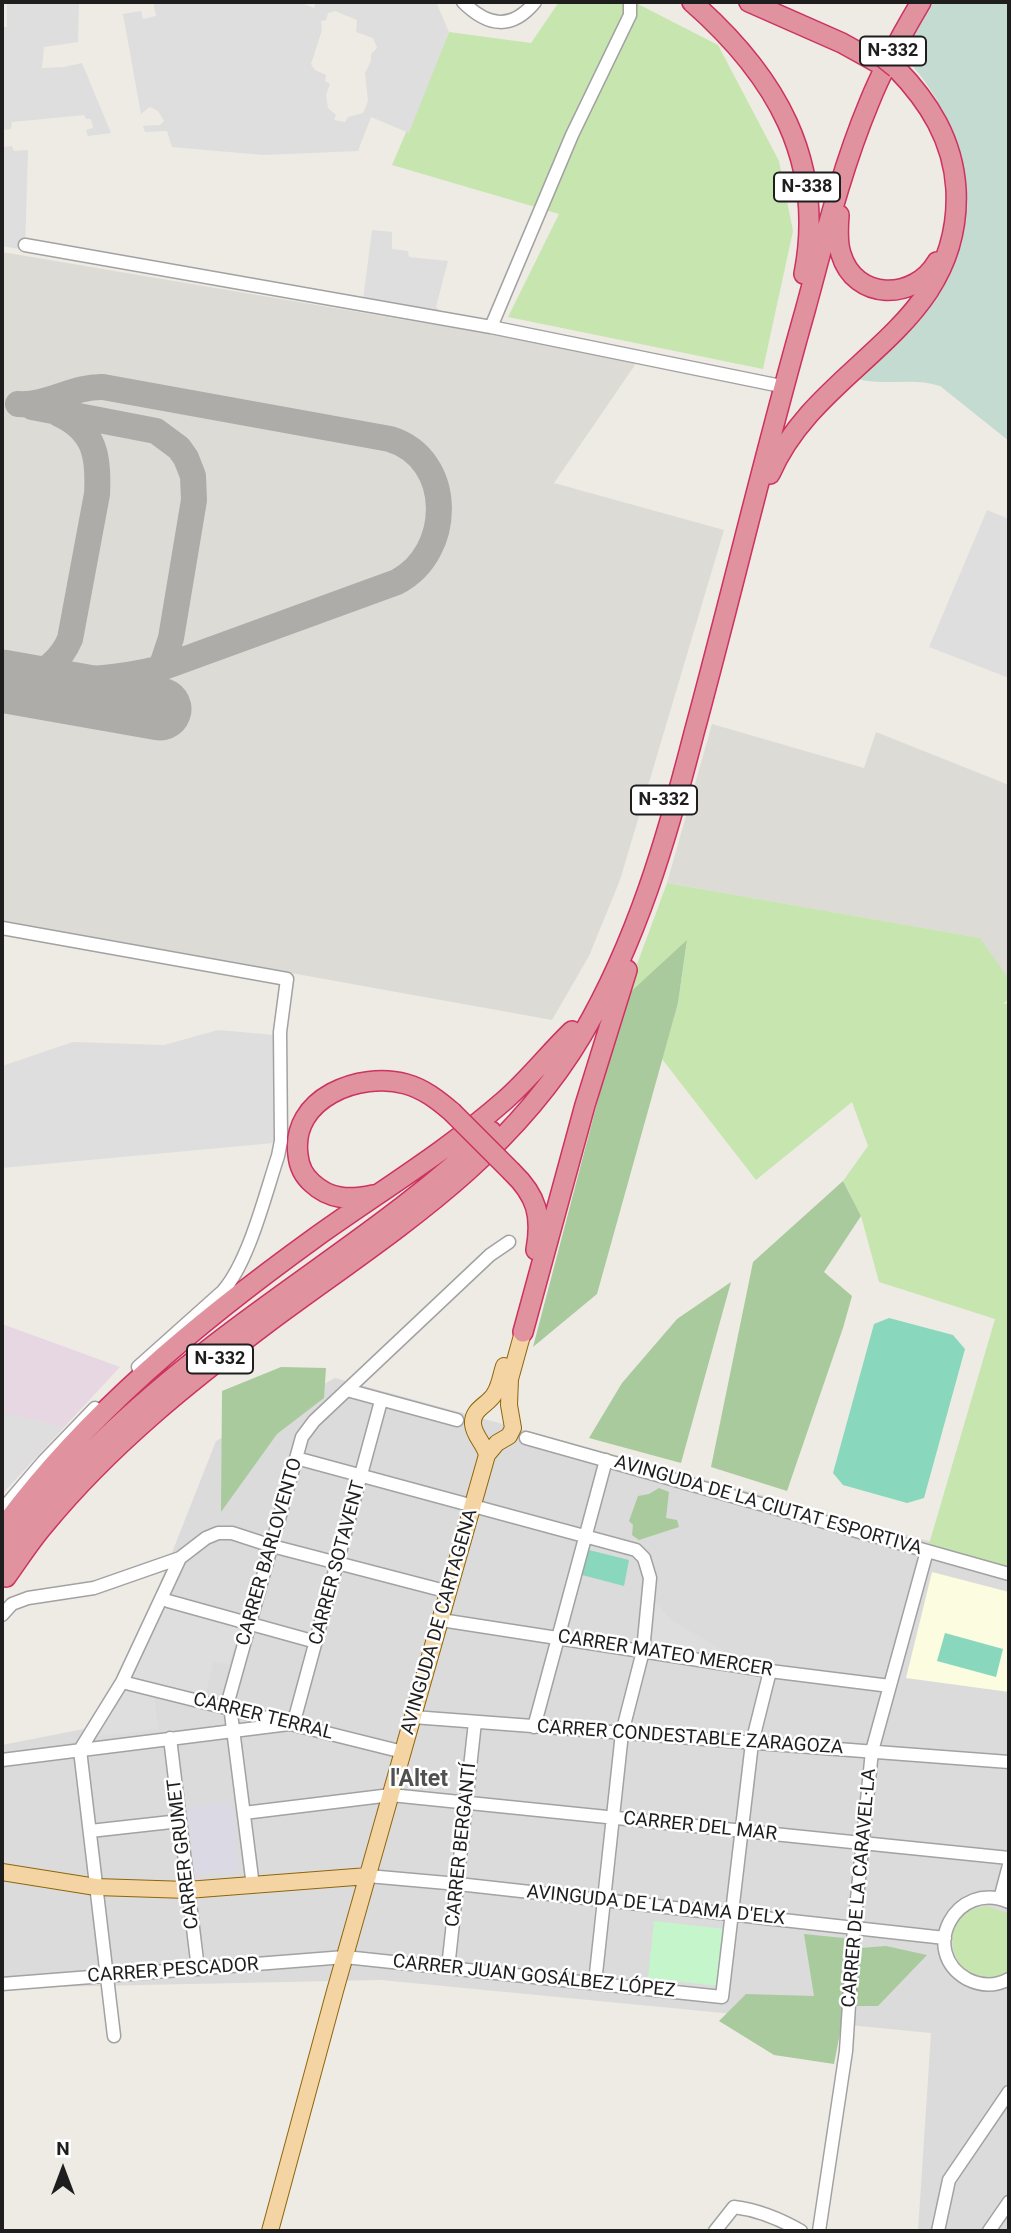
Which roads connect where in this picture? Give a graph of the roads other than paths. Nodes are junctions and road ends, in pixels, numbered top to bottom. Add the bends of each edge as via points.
1 (463, 2) edge
2 (535, 2) edge
3 (630, 2) edge
4 (692, 2) edge
5 (749, 2) edge
6 (769, 2) edge
7 (921, 2) edge
8 (887, 65) junction
9 (869, 103) junction
10 (26, 245) dead end
11 (491, 327) junction
12 (776, 386) junction
13 (771, 406) joint
14 (770, 437) junction
15 (730, 558) junction
16 (732, 595) junction
17 (642, 910) junction
18 (2, 928) edge
19 (572, 1031) junction
20 (377, 1194) junction
21 (509, 1242) dead end
22 (520, 1324) junction
23 (365, 1373) junction
24 (347, 1390) junction
25 (377, 1399) junction
26 (512, 1418) junction
27 (487, 1432) junction
28 (526, 1438) junction
29 (296, 1458) junction
30 (606, 1460) junction
31 (362, 1476) junction
32 (472, 1506) junction
33 (2, 1510) edge
34 (2, 1529) edge
35 (584, 1538) junction
36 (272, 1546) junction
37 (927, 1551) junction
38 (2, 1558) edge
39 (180, 1558) junction
40 (338, 1564) junction
41 (1009, 1574) edge
42 (6, 1577) dead end
43 (449, 1592) junction
44 (168, 1601) dead end
45 (2, 1615) edge
46 (441, 1620) junction
47 (250, 1624) junction
48 (558, 1638) junction
49 (316, 1642) junction
50 (643, 1651) junction
51 (770, 1671) junction
52 (122, 1682) junction
53 (890, 1686) junction
54 (230, 1709) junction
55 (413, 1717) junction
56 (475, 1722) junction
57 (289, 1724) junction
58 (534, 1727) junction
59 (234, 1730) junction
60 (622, 1733) junction
61 (170, 1738) junction
62 (752, 1743) junction
63 (80, 1750) junction
64 (872, 1751) junction
65 (403, 1752) junction
66 (2, 1760) edge
67 (1009, 1762) edge
68 (391, 1795) junction
69 (466, 1803) junction
70 (244, 1813) junction
71 (613, 1818) junction
72 (180, 1821) junction
73 (90, 1831) junction
74 (742, 1831) junction
75 (863, 1844) junction
76 (1009, 1858) edge
77 (1009, 1866) edge
78 (2, 1872) edge
79 (368, 1876) junction
80 (457, 1884) junction
81 (253, 1886) junction
82 (96, 1887) junction
83 (187, 1889) junction
84 (1005, 1900) edge
85 (604, 1901) junction
86 (732, 1915) junction
87 (854, 1928) junction
88 (945, 1938) junction
89 (345, 1957) junction
90 (449, 1968) junction
91 (198, 1969) junction
92 (107, 1976) junction
93 (1009, 1979) edge
94 (595, 1983) junction
95 (2, 1984) edge
96 (114, 2036) dead end
97 (1009, 2092) edge
98 (1009, 2202) edge
99 (270, 2231) edge
100 (715, 2231) edge
101 (801, 2231) edge
102 (820, 2231) edge
103 (938, 2231) edge
104 (989, 2231) edge

1 - 2 street via 481,17 506,22 519,18
3 - 11 street via 630,15 572,135
4 - 12 highway, N-338 via 728,35 769,86 790,127 807,185 807,258
5 - 8 highway
6 - 8 highway
7 - 9 highway, N-332
8 - 9 highway, N-338 via 919,103 943,149 950,186 944,243 936,263 925,278 898,290 868,286 857,278 844,262 839,242 839,216
8 - 16 highway via 919,92 942,132 955,177 950,244 940,273 916,310 806,416 782,448
9 - 14 highway, N-332 via 843,173
10 - 11 street
11 - 12 street
12 - 13 highway, N-338
13 - 15 highway, N-332
14 - 15 highway, N-332
14 - 16 highway, N-332
15 - 19 highway, N-332 via 643,872 603,975
16 - 17 highway, N-332
17 - 22 highway
17 - 42 highway, N-332 via 582,1036 490,1151 418,1213 236,1347 133,1431 42,1527
18 - 33 street via 287,979 280,1032 281,1141 237,1272 218,1297 83,1419
19 - 20 highway via 505,1100
19 - 38 highway, N-332 via 519,1101 451,1169 170,1381 73,1469
20 - 22 highway, bridge via 331,1196 308,1179 296,1145 299,1131 320,1101 344,1087 381,1080 414,1087 439,1101 530,1193 539,1222
20 - 34 highway via 242,1293 143,1376 89,1428
21 - 23 street, CARRER BARLOVENTO
22 - 26 main road via 508,1397
22 - 27 main road
23 - 24 street, CARRER BARLOVENTO
23 - 25 street via 365,1387
24 - 25 street
24 - 29 street, CARRER BARLOVENTO via 307,1428
25 - 27 street, AVINGUDA DE LA CIUTAT ESPORTIVA
25 - 31 street, CARRER SOTAVENT
26 - 27 main road via 511,1432
26 - 27 main road via 500,1404
26 - 28 street via 515,1429
27 - 28 street, AVINGUDA DE LA CIUTAT ESPORTIVA
27 - 32 main road, AVINGUDA DE CARTAGENA
28 - 30 street, AVINGUDA DE LA CIUTAT ESPORTIVA
29 - 31 street
29 - 36 street, CARRER BARLOVENTO
30 - 35 street
30 - 37 street, AVINGUDA DE LA CIUTAT ESPORTIVA
31 - 32 street
31 - 40 street, CARRER SOTAVENT
32 - 35 street
32 - 43 main road, AVINGUDA DE CARTAGENA
35 - 48 street
35 - 50 street via 636,1550 643,1558 650,1578
36 - 39 street via 218,1533
36 - 40 street
36 - 47 street, CARRER BARLOVENTO
37 - 41 street, AVINGUDA DE LA CIUTAT ESPORTIVA
37 - 53 street, CARRER DE LA CARAVEL·LA
39 - 45 street via 94,1588 29,1598 12,1604
39 - 52 street
40 - 43 street
40 - 49 street, CARRER SOTAVENT
43 - 46 main road, AVINGUDA DE CARTAGENA
44 - 47 street
46 - 48 street, CARRER MATEO MERCER
46 - 55 main road, AVINGUDA DE CARTAGENA
47 - 49 street
47 - 54 street, CARRER BARLOVENTO
48 - 50 street, CARRER MATEO MERCER
48 - 58 street
49 - 57 street, CARRER SOTAVENT via 296,1714
50 - 51 street, CARRER MATEO MERCER
50 - 60 street
51 - 53 street, CARRER MATEO MERCER
51 - 62 street
52 - 54 street, CARRER TERRAL
52 - 63 street
53 - 64 street, CARRER DE LA CARAVEL·LA
54 - 57 street, CARRER TERRAL
54 - 59 street, CARRER BARLOVENTO
55 - 56 street, CARRER CONDESTABLE ZARAGOZA
55 - 65 main road, AVINGUDA DE CARTAGENA
56 - 58 street, CARRER CONDESTABLE ZARAGOZA
56 - 69 street, CARRER BERGANTÍ
57 - 59 street
57 - 65 street, CARRER TERRAL
58 - 60 street, CARRER CONDESTABLE ZARAGOZA
59 - 61 street
59 - 70 street, CARRER BARLOVENTO
60 - 62 street, CARRER CONDESTABLE ZARAGOZA
60 - 71 street
61 - 63 street
61 - 72 street, CARRER GRUMET
62 - 64 street, CARRER CONDESTABLE ZARAGOZA
62 - 74 street
63 - 66 street
63 - 73 street
64 - 67 street, CARRER CONDESTABLE ZARAGOZA
64 - 75 street, CARRER DE LA CARAVEL·LA
65 - 68 main road, AVINGUDA DE CARTAGENA
68 - 69 street, CARRER DEL MAR
68 - 70 street, CARRER DEL MAR
68 - 79 main road, AVINGUDA DE CARTAGENA
69 - 71 street, CARRER DEL MAR
69 - 80 street, CARRER BERGANTÍ
70 - 81 street, CARRER BARLOVENTO
71 - 74 street, CARRER DEL MAR
71 - 85 street
72 - 73 street
72 - 83 street, CARRER GRUMET
73 - 82 street
74 - 75 street, CARRER DEL MAR
74 - 86 street
75 - 76 street, CARRER DEL MAR
75 - 87 street, CARRER DE LA CARAVEL·LA
77 - 84 street
78 - 82 main road
79 - 80 street, AVINGUDA DE LA DAMA D'ELX
79 - 81 main road
79 - 89 main road, AVINGUDA DE CARTAGENA
80 - 85 street, AVINGUDA DE LA DAMA D'ELX
80 - 90 street, CARRER BERGANTÍ
81 - 83 main road
82 - 83 main road
82 - 92 street
83 - 91 street, CARRER GRUMET
84 - 88 street via 986,1897 966,1903 951,1918
85 - 86 street, AVINGUDA DE LA DAMA D'ELX
85 - 94 street
86 - 87 street, AVINGUDA DE LA DAMA D'ELX
86 - 94 street, CARRER JUAN GOSÁLBEZ LÓPEZ via 722,1997
87 - 88 street, AVINGUDA DE LA DAMA D'ELX
87 - 102 street, CARRER DE LA CARAVEL·LA via 846,2051
88 - 93 street via 948,1958 965,1978 984,1984
89 - 90 street, CARRER JUAN GOSÁLBEZ LÓPEZ
89 - 91 street, CARRER PESCADOR
89 - 99 main road, AVINGUDA DE CARTAGENA
90 - 94 street, CARRER JUAN GOSÁLBEZ LÓPEZ
91 - 92 street, CARRER PESCADOR
92 - 95 street, CARRER PESCADOR
92 - 96 street
97 - 103 street via 949,2180
98 - 104 street
100 - 101 street via 734,2207 780,2219

